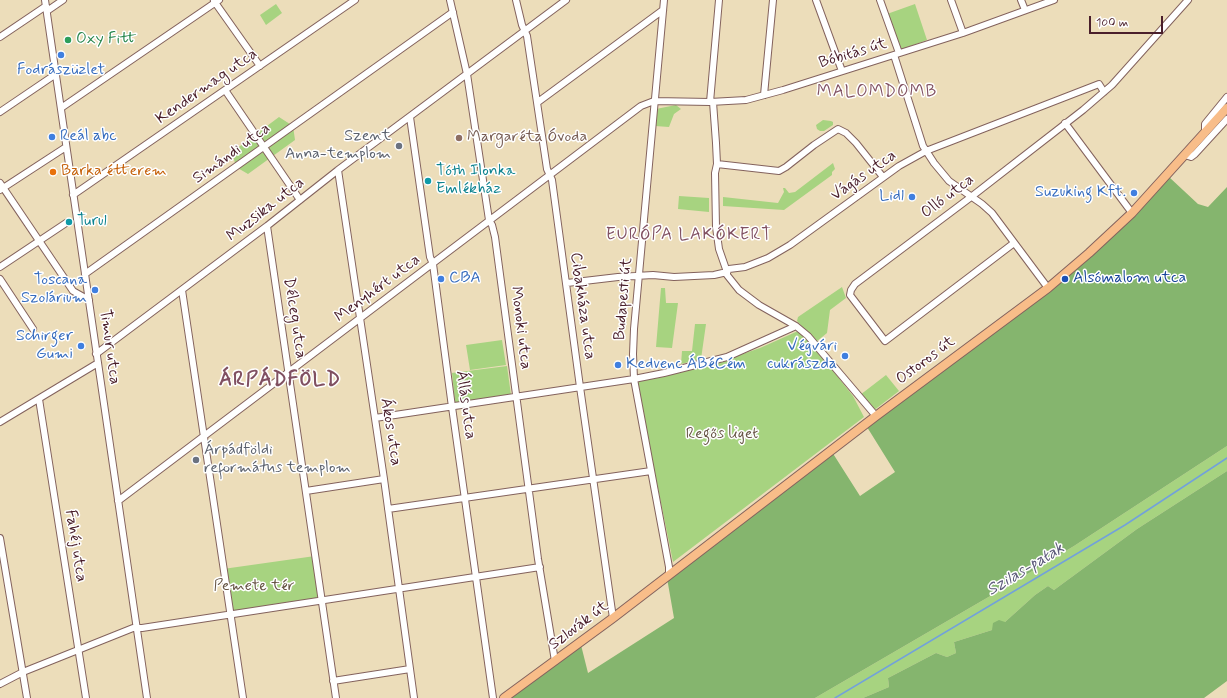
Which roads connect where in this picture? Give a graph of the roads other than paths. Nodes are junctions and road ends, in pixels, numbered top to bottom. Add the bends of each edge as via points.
1 (63, 0) edge
2 (355, 0) edge
3 (450, 0) edge
4 (516, 0) edge
5 (566, 0) edge
6 (664, 0) edge
7 (719, 0) edge
8 (773, 0) edge
9 (816, 0) edge
10 (880, 0) edge
11 (951, 0) edge
12 (1021, 0) edge
13 (1054, 0) edge
14 (1188, 0) edge
15 (216, 1) edge
16 (46, 6) edge
17 (663, 10) junction
18 (1025, 10) junction
19 (453, 12) junction
20 (525, 31) junction
21 (963, 33) junction
22 (0, 37) edge
23 (896, 54) junction
24 (260, 66) junction
25 (842, 70) junction
26 (56, 74) junction
27 (467, 74) junction
28 (225, 90) junction
29 (1104, 92) junction
30 (764, 95) junction
31 (1227, 97) edge
32 (654, 101) junction
33 (538, 102) junction
34 (711, 102) junction
35 (61, 108) junction
36 (1227, 108) edge
37 (0, 112) edge
38 (410, 117) junction
39 (1227, 119) edge
40 (1065, 123) junction
41 (1205, 133) junction
42 (66, 147) junction
43 (264, 147) junction
44 (926, 151) junction
45 (1185, 155) junction
46 (717, 164) junction
47 (338, 170) junction
48 (549, 175) junction
49 (883, 177) junction
50 (1, 187) edge
51 (73, 194) junction
52 (971, 196) junction
53 (300, 200) junction
54 (1132, 213) junction
55 (489, 220) junction
56 (66, 223) dead end
57 (267, 226) junction
58 (39, 242) junction
59 (1014, 243) junction
60 (433, 264) junction
61 (0, 267) edge
62 (727, 272) junction
63 (85, 274) junction
64 (639, 276) junction
65 (0, 279) edge
66 (567, 284) junction
67 (1048, 288) junction
68 (182, 290) junction
69 (89, 300) junction
70 (360, 319) junction
71 (796, 326) junction
72 (33, 329) dead end
73 (96, 354) junction
74 (98, 363) junction
75 (289, 373) junction
76 (634, 379) junction
77 (580, 387) junction
78 (516, 397) junction
79 (39, 399) junction
80 (452, 407) junction
81 (876, 416) junction
82 (375, 418) junction
83 (0, 422) edge
84 (204, 436) junction
85 (651, 471) junction
86 (384, 479) junction
87 (593, 479) junction
88 (529, 489) junction
89 (306, 491) junction
90 (465, 498) junction
91 (118, 500) junction
92 (388, 510) junction
93 (0, 538) edge
94 (540, 567) junction
95 (670, 574) junction
96 (477, 576) junction
97 (399, 588) junction
98 (322, 600) junction
99 (230, 614) junction
100 (613, 618) junction
101 (136, 628) junction
102 (77, 651) junction
103 (555, 661) junction
104 (410, 669) junction
105 (23, 672) junction
106 (333, 681) junction
107 (0, 684) edge
108 (27, 698) edge
109 (86, 698) edge
110 (147, 698) edge
111 (243, 698) edge
112 (336, 698) edge
113 (414, 698) edge
114 (493, 698) edge
115 (504, 698) edge

1 - 16 street
2 - 24 street, Kendermag utca
3 - 19 street, Monoki utca
4 - 20 street, Cibakháza utca
5 - 20 street, Muzsika utca
6 - 17 street, Budapesti út
7 - 34 street
8 - 30 street
9 - 25 street
10 - 23 street
11 - 21 street
12 - 18 street
13 - 18 street, Bóbitás út
14 - 29 street via 1123,75
15 - 24 street
15 - 35 street
16 - 22 street
16 - 26 street, Timur utca
17 - 32 street, Budapesti út
17 - 33 street
18 - 21 street, Bóbitás út
19 - 27 street, Monoki utca
19 - 43 street, Simándi utca
20 - 27 street, Muzsika utca
20 - 33 street, Cibakháza utca
21 - 23 street, Bóbitás út
23 - 25 street, Bóbitás út
23 - 44 street
24 - 28 street, Kendermag utca
25 - 30 street, Bóbitás út
26 - 35 street, Timur utca
26 - 37 street
27 - 38 street, Muzsika utca
27 - 55 street, Monoki utca
28 - 43 street
28 - 51 street, Kendermag utca
29 - 40 street
29 - 44 street, Vágás utca via 1099,84
30 - 34 street, Bóbitás út via 740,101
31 - 41 street, Ostoros út via 1205,124
32 - 34 street, Bóbitás út
32 - 48 street, Menyhért utca via 642,106
32 - 64 street, Budapesti út
33 - 48 street, Cibakháza utca
34 - 46 street
35 - 42 street, Timur utca
36 - 41 main road, Ostoros út
38 - 47 street, Muzsika utca
38 - 60 street, Állás utca
39 - 45 street, Ostoros út via 1195,154 1190,157
40 - 52 street, Olló utca
40 - 54 street
41 - 45 main road, Ostoros út
42 - 50 street
42 - 51 street, Timur utca
43 - 53 street
43 - 63 street, Simándi utca
44 - 49 street, Vágás utca
44 - 52 street via 949,181
45 - 54 main road, Ostoros út
46 - 49 street via 779,171 838,129 856,143
46 - 62 street via 716,228 719,249
47 - 53 street, Muzsika utca
47 - 70 street, Ákos utca
48 - 55 street, Menyhért utca
48 - 66 street, Cibakháza utca via 552,180
49 - 62 street, Vágás utca via 790,245 768,258 745,267 729,269
50 - 58 street
51 - 63 street, Timur utca
52 - 59 street via 992,213
52 - 59 street, Olló utca via 855,284 851,290 850,295 885,341
53 - 57 street, Muzsika utca
54 - 67 main road, Ostoros út
55 - 60 street, Menyhért utca
55 - 78 street, Monoki utca via 495,237
56 - 58 street
57 - 68 street, Muzsika utca
57 - 75 street, Délceg utca
58 - 61 street
58 - 69 street via 73,291
59 - 67 street
60 - 70 street, Menyhért utca
60 - 80 street, Állás utca
62 - 64 street, Vágás utca via 695,277
62 - 71 street via 739,290
63 - 69 street, Timur utca
64 - 66 street, Vágás utca
64 - 76 street, Budapesti út via 634,329
65 - 72 street
66 - 77 street, Cibakháza utca
67 - 81 main road, Ostoros út
68 - 73 street, Muzsika utca
68 - 84 street
69 - 73 street, Timur utca
70 - 75 street, Menyhért utca
70 - 82 street, Ákos utca
71 - 76 street via 727,357
71 - 81 street via 817,345
73 - 74 street, Timur utca
74 - 79 street
74 - 91 street, Timur utca
75 - 84 street, Menyhért utca
75 - 89 street, Délceg utca
76 - 77 street
76 - 85 street, Budapesti út
77 - 78 street
77 - 87 street, Cibakháza utca
78 - 80 street
78 - 88 street, Monoki utca
79 - 83 street
79 - 102 street, Fahéj utca
80 - 82 street
80 - 90 street, Állás utca
81 - 95 main road, Ostoros út
82 - 86 street, Ákos utca
84 - 91 street, Menyhért utca
84 - 99 street
85 - 87 street
85 - 95 street, Budapesti út
86 - 89 street
86 - 92 street, Ákos utca
87 - 88 street
87 - 100 street, Cibakháza utca
88 - 90 street
88 - 94 street, Monoki utca
89 - 98 street, Délceg utca
90 - 92 street
90 - 96 street, Állás utca
91 - 101 street, Timur utca
92 - 97 street, Ákos utca
93 - 105 street
94 - 96 street
94 - 103 street, Monoki utca
95 - 100 main road, Szlovák út
96 - 97 street
96 - 114 street, Állás utca
97 - 98 street
97 - 104 street, Ákos utca
98 - 99 street
98 - 106 street
99 - 101 street
99 - 111 street
100 - 103 main road, Szlovák út
101 - 102 street
101 - 110 street, Timur utca
102 - 105 street
102 - 109 street, Fahéj utca
103 - 115 main road, Szlovák út
104 - 106 street
104 - 113 street, Ákos utca
105 - 107 street
105 - 108 street
106 - 112 street

